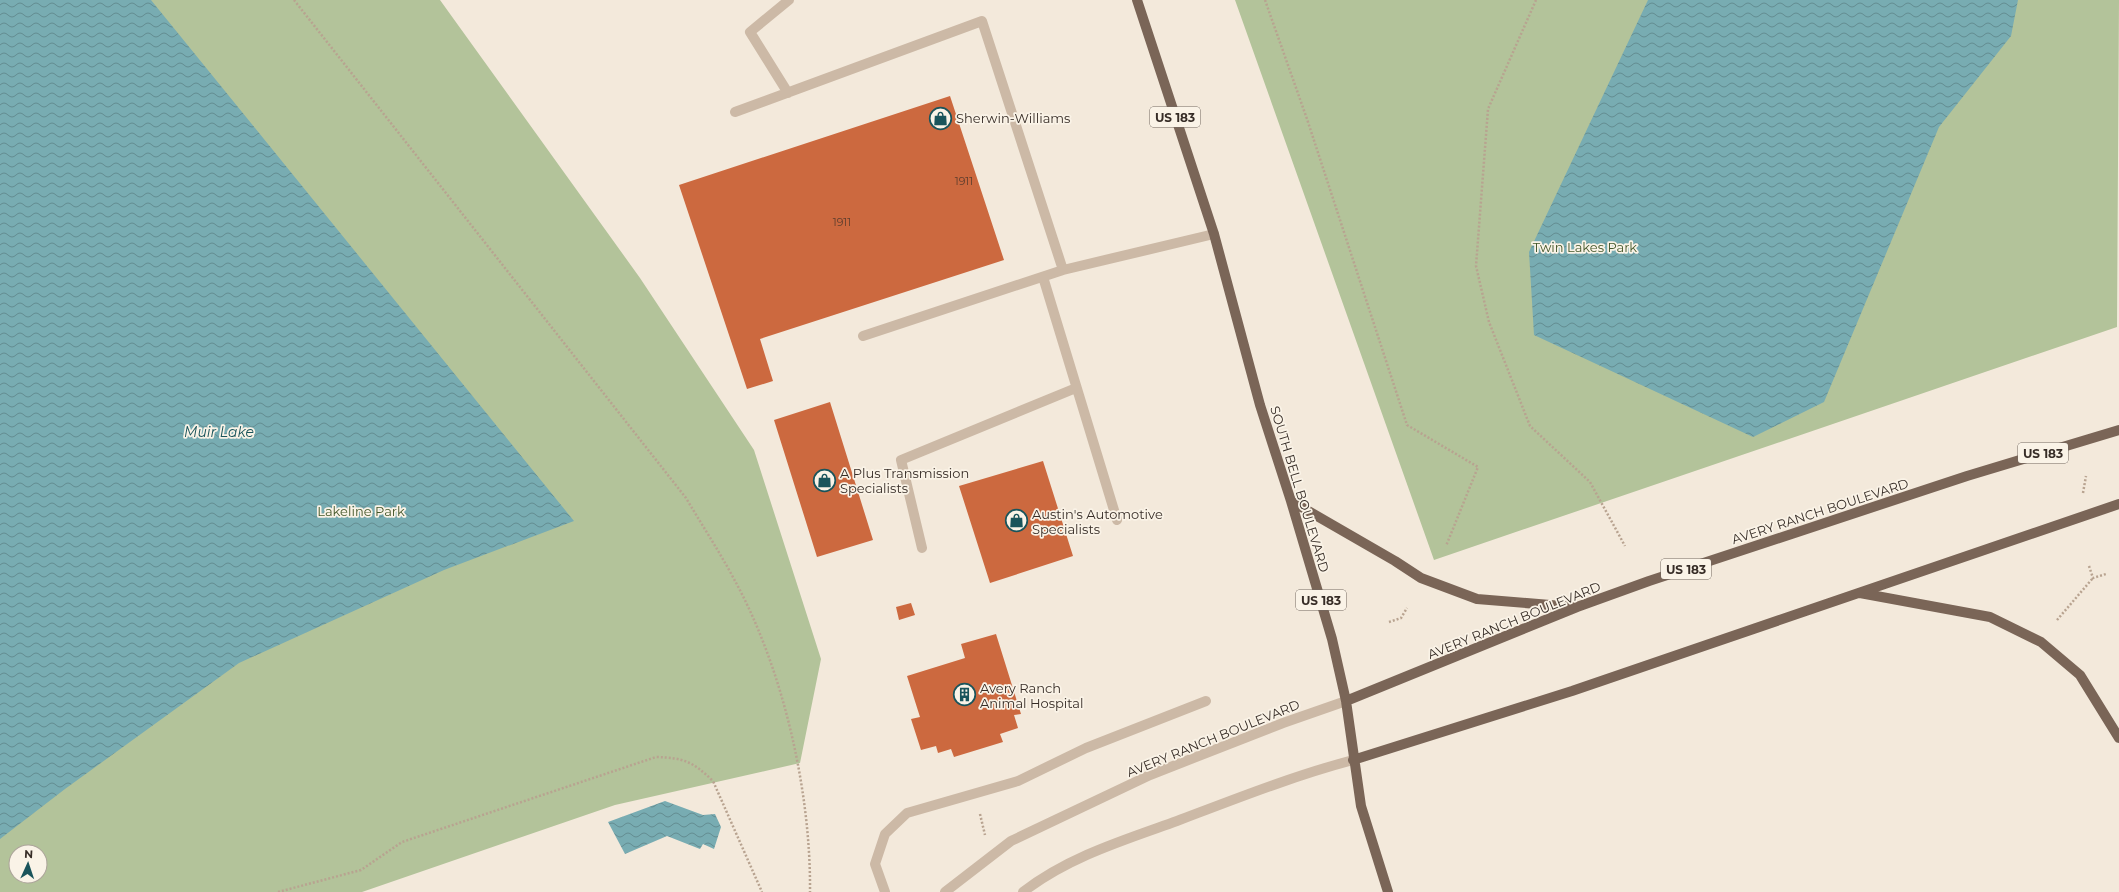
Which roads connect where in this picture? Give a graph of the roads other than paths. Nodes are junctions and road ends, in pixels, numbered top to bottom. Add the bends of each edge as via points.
1 (789, 0) edge
2 (1137, 0) edge
3 (788, 94) junction
4 (735, 112) dead end
5 (1214, 234) junction
6 (1063, 270) junction
7 (1043, 277) junction
8 (863, 336) dead end
9 (1076, 388) junction
10 (2119, 430) edge
11 (1291, 501) junction
12 (2119, 504) edge
13 (1117, 520) dead end
14 (922, 548) dead end
15 (1858, 593) junction
16 (1577, 607) junction
17 (1206, 701) dead end
18 (1346, 701) junction
19 (2119, 738) edge
20 (1353, 760) junction
21 (885, 892) edge
22 (945, 892) edge
23 (1023, 892) edge
24 (1388, 892) edge

1 - 3 street via 750,32
2 - 5 main road, US 183
3 - 4 street
3 - 6 street via 982,21
5 - 6 street
5 - 11 main road, SOUTH BELL BOULEVARD / US 183 via 1260,405
6 - 7 street
7 - 8 street
7 - 9 street
9 - 13 street
9 - 14 street via 901,460
10 - 16 main road, AVERY RANCH BOULEVARD / US 183 via 1968,476
11 - 16 main road via 1421,578 1470,597
11 - 18 main road, SOUTH BELL BOULEVARD / US 183 via 1332,639
12 - 15 main road
15 - 19 main road via 1990,617 2041,642 2080,675
15 - 20 main road via 1572,691
16 - 18 main road, AVERY RANCH BOULEVARD
17 - 21 street via 1086,748 1018,781 907,813 885,834 875,864
18 - 20 main road, SOUTH BELL BOULEVARD / US 183
18 - 22 street, AVERY RANCH BOULEVARD via 1150,775 1011,841
20 - 23 street via 1307,773 1097,851 1044,876
20 - 24 main road, SOUTH BELL BOULEVARD / US 183 via 1361,806

